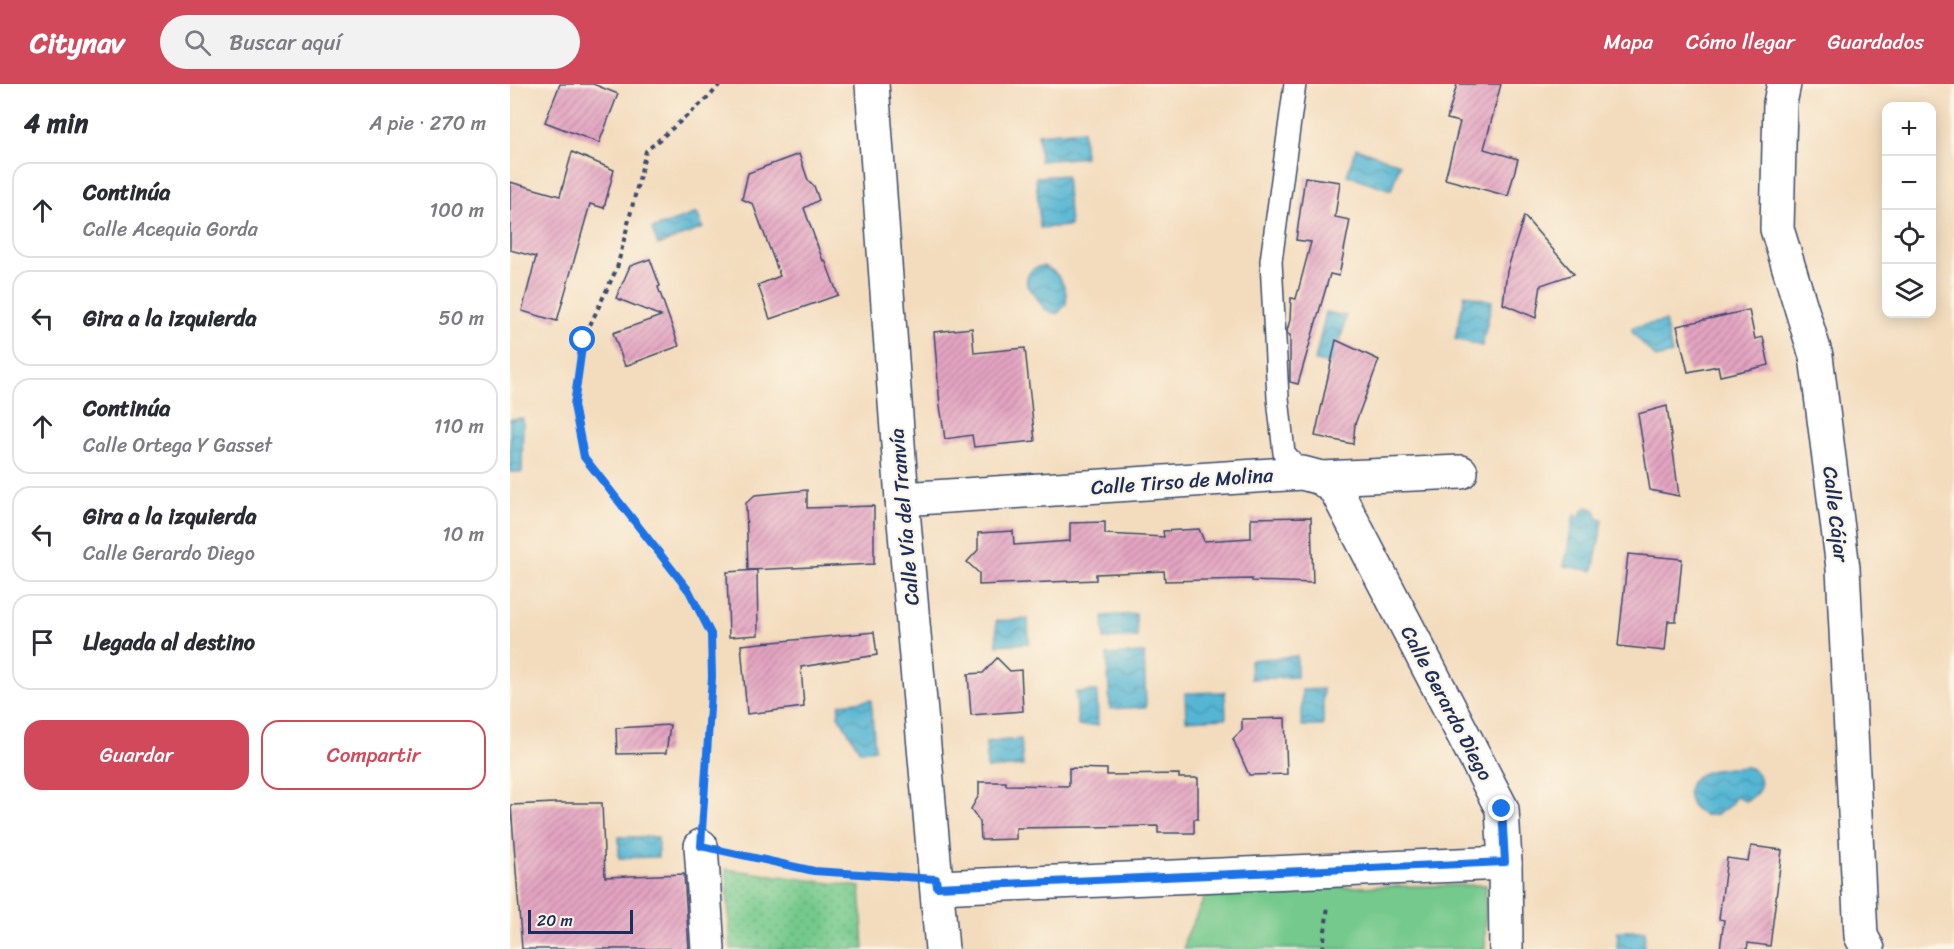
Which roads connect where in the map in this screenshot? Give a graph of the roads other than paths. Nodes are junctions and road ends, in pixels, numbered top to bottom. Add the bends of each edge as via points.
1 (872, 84) edge
2 (1295, 84) edge
3 (1784, 84) edge
4 (1461, 472) dead end
5 (1311, 475) junction
6 (902, 499) junction
7 (701, 846) road end
8 (1505, 862) junction
9 (936, 883) junction
10 (1862, 945) edge
11 (708, 949) edge
12 (942, 949) edge
13 (1506, 949) edge

1 - 6 street, Calle Vía del Tranvía
2 - 5 lane via 1271,261 1284,453
3 - 10 street, Calle Cájar via 1780,103 1777,229 1816,356 1843,568
4 - 5 street, Calle Tirso de Molina
5 - 6 street, Calle Tirso de Molina
5 - 8 street, Calle Gerardo Diego via 1336,490 1502,809
6 - 9 street, Calle Vía del Tranvía
7 - 11 street
8 - 9 street
8 - 13 street, Calle Gerardo Diego
9 - 12 street, Calle Vía del Tranvía

